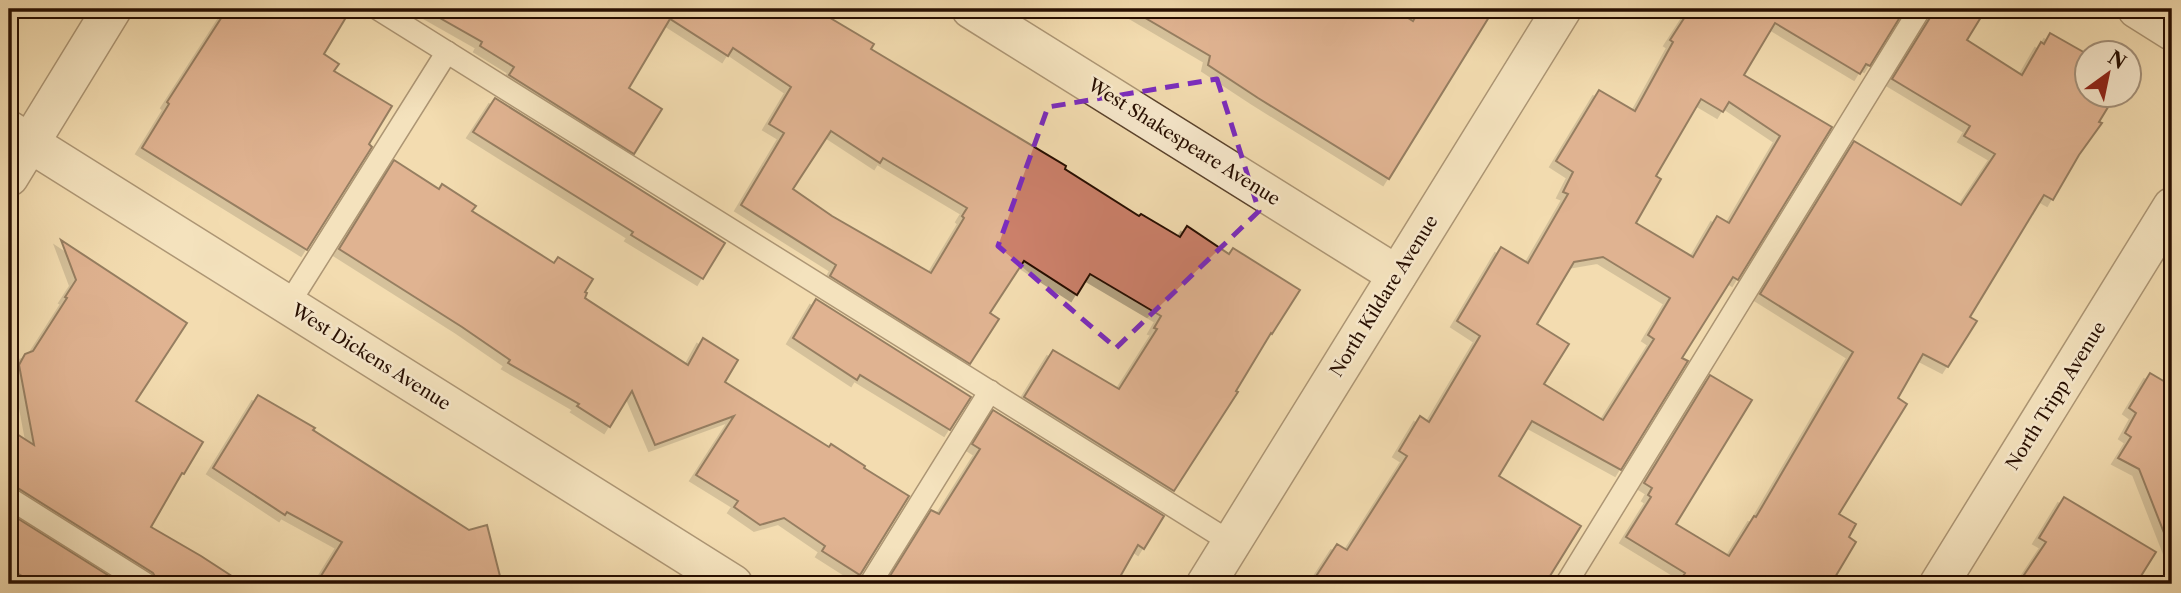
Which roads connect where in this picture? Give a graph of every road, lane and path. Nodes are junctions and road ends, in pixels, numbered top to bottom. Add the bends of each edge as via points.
1 (112, 9) edge
2 (378, 9) edge
3 (971, 9) edge
4 (1562, 9) edge
5 (1920, 9) edge
6 (2137, 9) edge
7 (2172, 31) edge
8 (447, 52) junction
9 (19, 136) edge
10 (9, 177) edge
11 (2172, 207) edge
12 (1397, 275) junction
13 (288, 305) junction
14 (990, 391) junction
15 (9, 498) edge
16 (1232, 543) junction
17 (146, 584) edge
18 (733, 584) edge
19 (870, 584) edge
20 (1206, 584) edge
21 (1566, 584) edge
22 (1939, 584) edge

1 - 9 street
2 - 8 lane
3 - 12 street, West Shakespeare Avenue
4 - 12 street, North Kildare Avenue
5 - 21 lane
6 - 7 street
8 - 13 lane
8 - 14 lane
9 - 10 street
9 - 13 street, West Dickens Avenue
11 - 22 street, North Tripp Avenue
12 - 16 street, North Kildare Avenue
13 - 18 street, West Dickens Avenue
14 - 16 lane
14 - 19 lane
15 - 17 lane
16 - 20 street, North Kildare Avenue

